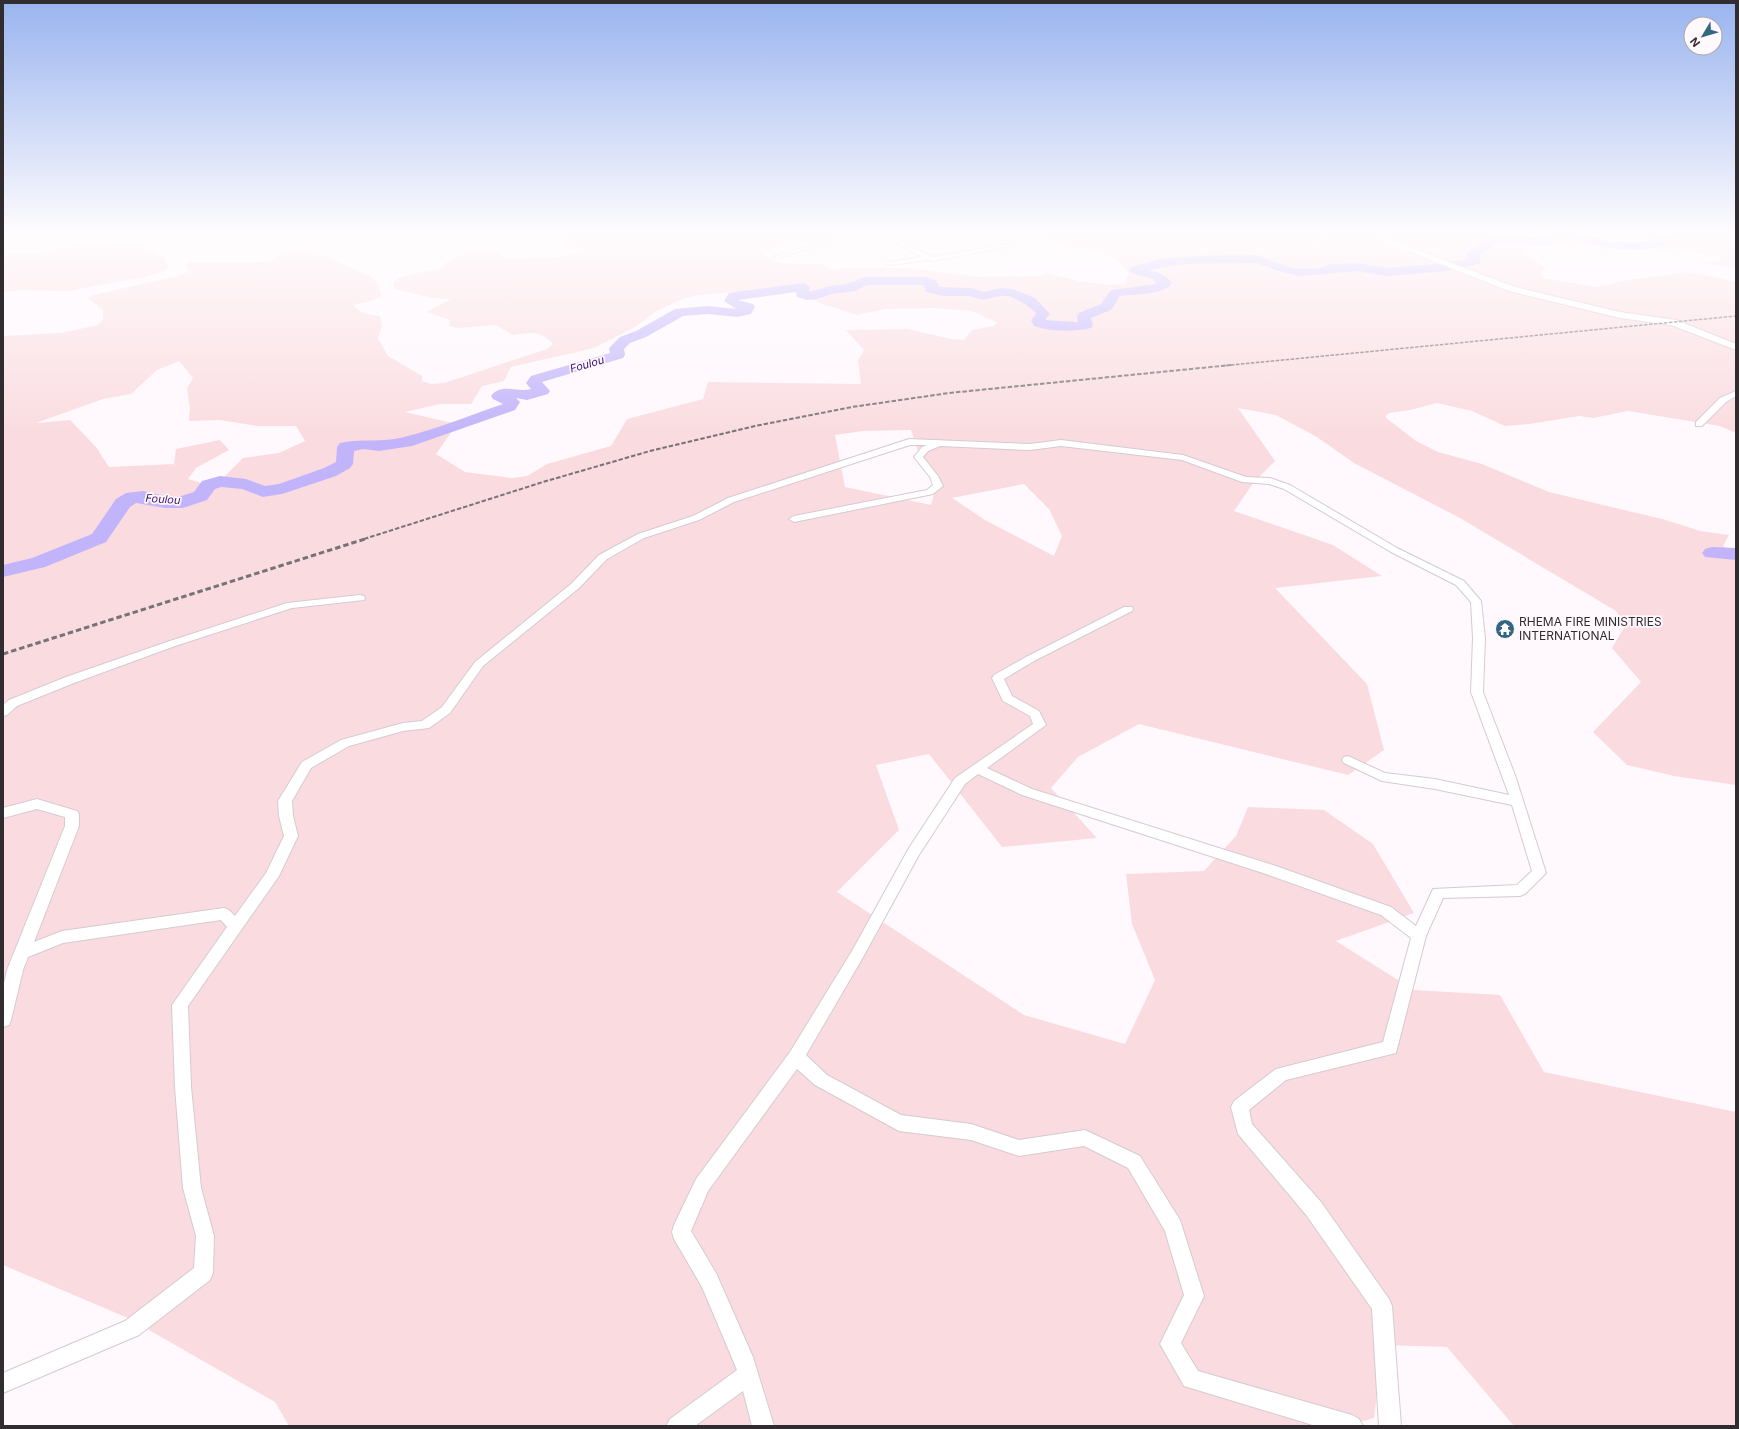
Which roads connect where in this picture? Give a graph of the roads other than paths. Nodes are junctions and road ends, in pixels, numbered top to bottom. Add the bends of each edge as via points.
1 (1556, 300) edge
2 (1736, 346) edge
3 (1736, 392) edge
4 (1699, 424) dead end
5 (938, 443) junction
6 (794, 519) dead end
7 (360, 598) dead end
8 (1128, 609) dead end
9 (3, 712) edge
10 (1348, 760) dead end
11 (978, 769) junction
12 (1517, 801) junction
13 (3, 813) edge
14 (235, 926) junction
15 (1419, 936) junction
16 (22, 953) junction
17 (6, 995) edge
18 (3, 1020) edge
19 (796, 1057) junction
20 (749, 1374) junction
21 (3, 1383) edge
22 (677, 1426) edge
23 (763, 1426) edge
24 (1352, 1426) edge
25 (1390, 1426) edge

1 - 2 street via 1620,315 1673,322
3 - 4 street via 1723,400
5 - 6 street via 925,449 918,457 934,476 938,486 930,492
5 - 12 street via 1030,447 1061,443 1183,458 1245,480 1270,481 1287,487 1394,550 1460,582 1476,600 1479,638 1477,692
5 - 14 street via 909,442 731,500 696,518 641,536 603,557 575,586 479,664 446,710 425,725 403,727 345,743 306,765 285,801 291,836 272,876
7 - 9 street via 291,605 70,680 13,703
8 - 11 street via 998,678 1008,698 1036,714 1040,725
10 - 12 street via 1382,777 1435,784
11 - 15 street via 1027,792 1271,870 1386,911
11 - 19 street via 960,781 914,852
12 - 15 street via 1539,874 1520,890 1438,893
13 - 16 street via 37,804 72,814 72,826
14 - 16 street via 224,914 166,921 62,937
14 - 21 street via 180,1005 183,1087 192,1188 205,1236 202,1272 132,1328
15 - 25 street via 1390,1048 1282,1074 1240,1106 1244,1128 1314,1208 1382,1306
16 - 17 street
17 - 18 street
19 - 20 street via 702,1185 681,1232 709,1280
19 - 24 street via 821,1080 900,1123 971,1132 1019,1148 1085,1138 1134,1162 1173,1227 1194,1296 1170,1344 1191,1379
20 - 22 street
20 - 23 street

